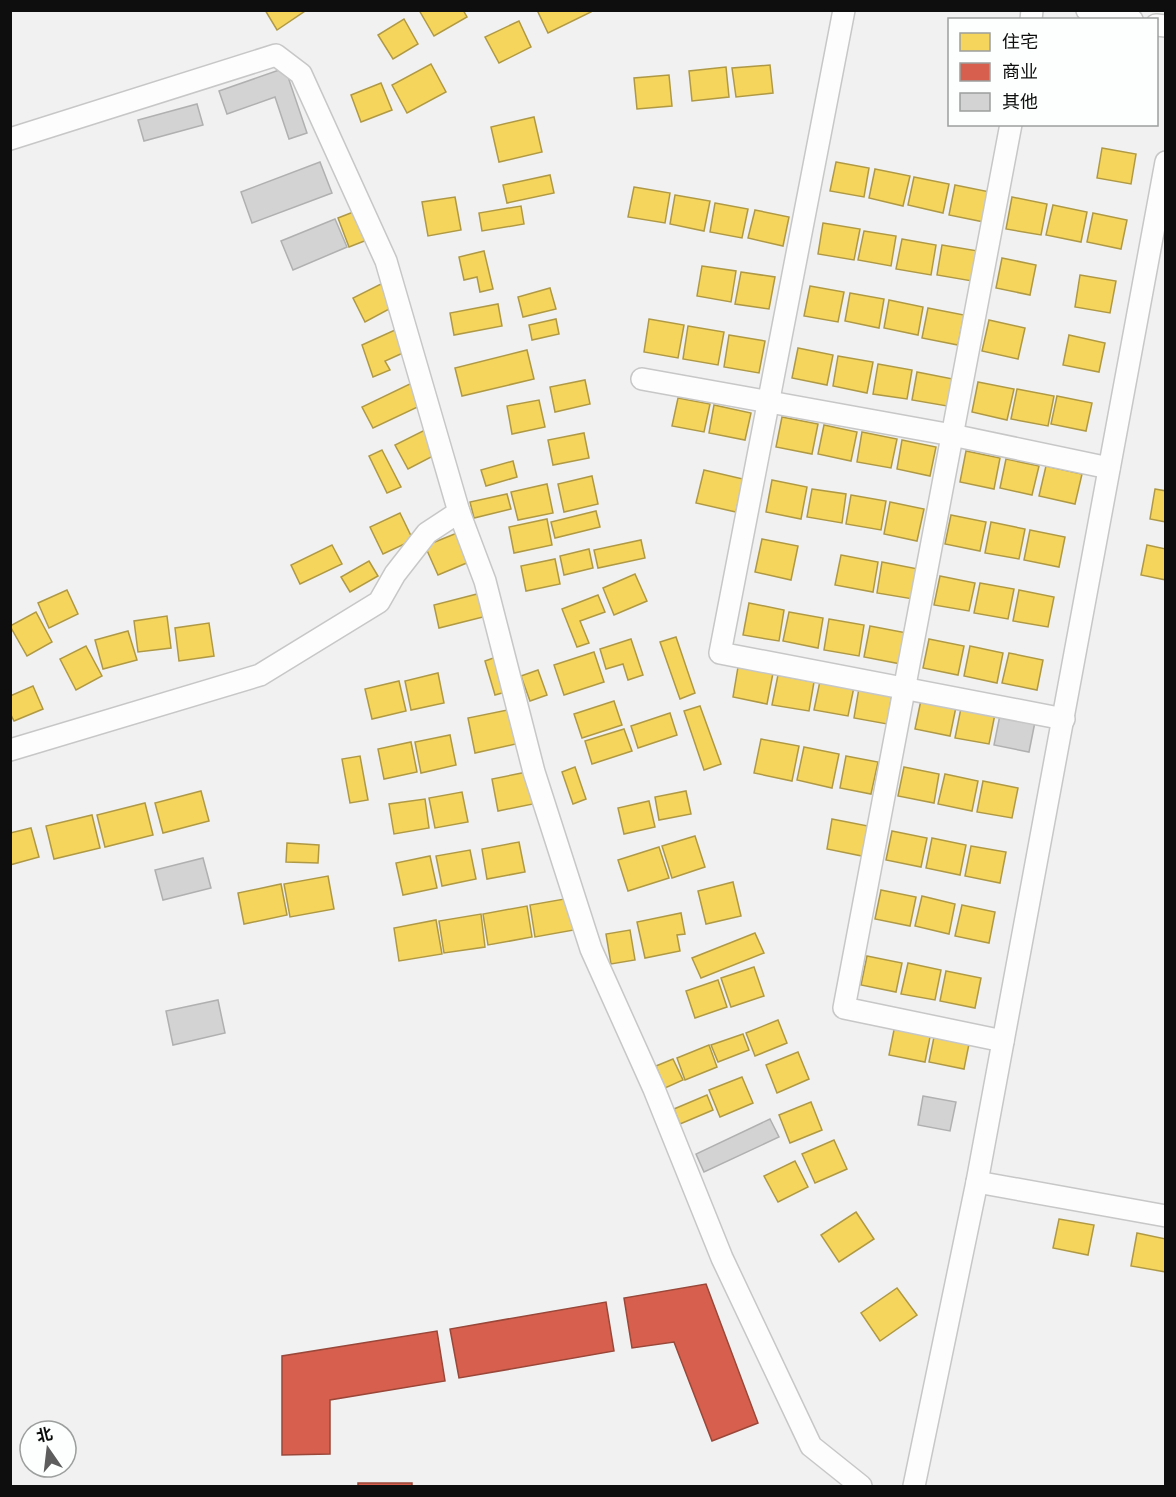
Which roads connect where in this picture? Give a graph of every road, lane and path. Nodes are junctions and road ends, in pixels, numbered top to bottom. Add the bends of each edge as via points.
1 (844, 10) edge
2 (1088, 10) edge
3 (1123, 18) edge
4 (1011, 126) edge
5 (10, 139) edge
6 (1166, 162) edge
7 (642, 379) dead end
8 (766, 401) junction
9 (952, 435) junction
10 (1109, 468) junction
11 (459, 512) junction
12 (904, 687) junction
13 (1064, 719) junction
14 (10, 750) edge
15 (1003, 1041) junction
16 (977, 1182) junction
17 (1166, 1216) edge
18 (861, 1486) edge
19 (914, 1486) edge

1 - 8 street
2 - 3 street
4 - 9 street
5 - 11 street via 276,55 301,74 386,261
6 - 10 street
7 - 8 street
8 - 9 street
8 - 12 street via 720,653
9 - 10 street
9 - 12 street
10 - 13 street
11 - 14 street via 426,534 379,602 260,675
11 - 18 street via 485,581 534,772 591,949 654,1089 722,1258 811,1446
12 - 13 street
12 - 15 street via 844,1008
13 - 15 street
15 - 16 street
16 - 17 street
16 - 19 street

